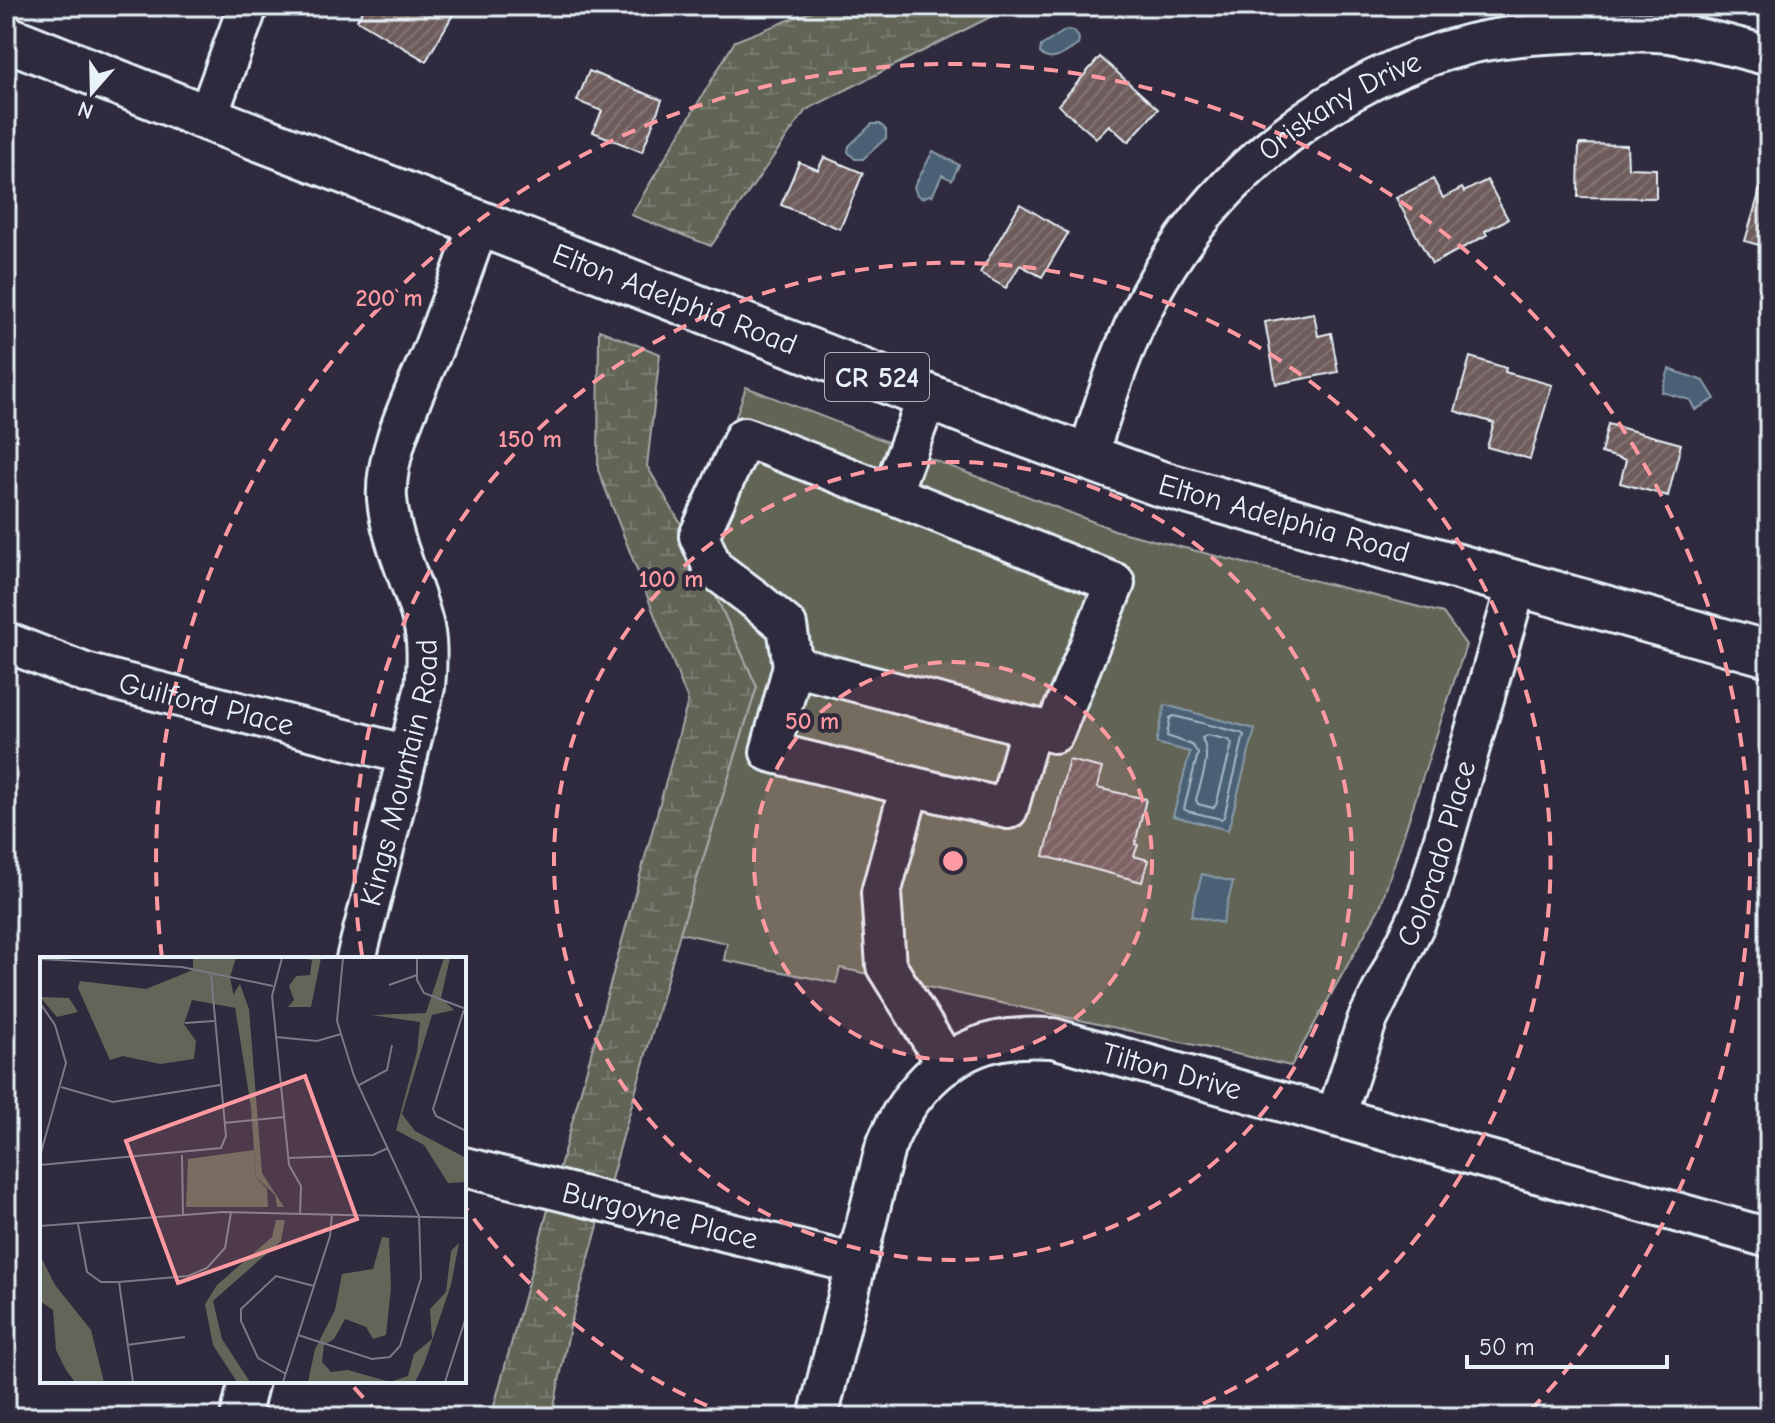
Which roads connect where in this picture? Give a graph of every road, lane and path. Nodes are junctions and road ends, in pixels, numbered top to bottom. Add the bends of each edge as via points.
1 (248, 6) edge
2 (6, 38) edge
3 (1769, 56) edge
4 (207, 118) junction
5 (479, 223) junction
6 (928, 396) junction
7 (1087, 458) junction
8 (891, 494) junction
9 (1517, 584) junction
10 (6, 642) edge
11 (1769, 654) edge
12 (793, 666) junction
13 (1031, 727) junction
14 (408, 755) junction
15 (910, 786) junction
16 (357, 957) edge
17 (947, 1064) junction
18 (1336, 1116) junction
19 (466, 1167) edge
20 (1769, 1238) edge
21 (856, 1264) junction
22 (248, 1383) edge
23 (240, 1417) edge
24 (818, 1417) edge

1 - 4 street
2 - 4 main road, Elton Adelphia Road / CR 524
3 - 7 street, Oriskany Drive via 1668,33 1542,33 1432,56 1341,99 1251,164 1196,223 1131,332
4 - 5 main road, Elton Adelphia Road / CR 524
5 - 6 main road, Elton Adelphia Road / CR 524
5 - 14 street, Kings Mountain Road via 389,466 390,523 425,631 425,687
6 - 7 main road, Elton Adelphia Road / CR 524
6 - 8 street
7 - 9 main road, Elton Adelphia Road / CR 524 via 1158,483
8 - 12 street via 744,437 699,536 713,568 787,626
8 - 13 street via 1115,583 1054,733
9 - 11 main road, Elton Adelphia Road / CR 524
9 - 18 street, Colorado Place via 1428,894 1367,1021
10 - 14 street, Guilford Place via 85,673
12 - 13 street
12 - 15 street via 770,752
13 - 15 street via 1008,809
14 - 16 street, Kings Mountain Road
15 - 17 street via 881,893 886,966
17 - 18 street, Tilton Drive via 991,1043 1053,1038
17 - 21 street, Tilton Drive via 923,1084 893,1126
18 - 20 street, Tilton Drive
19 - 21 street, Burgoyne Place
21 - 24 street, Tilton Drive
22 - 23 street

